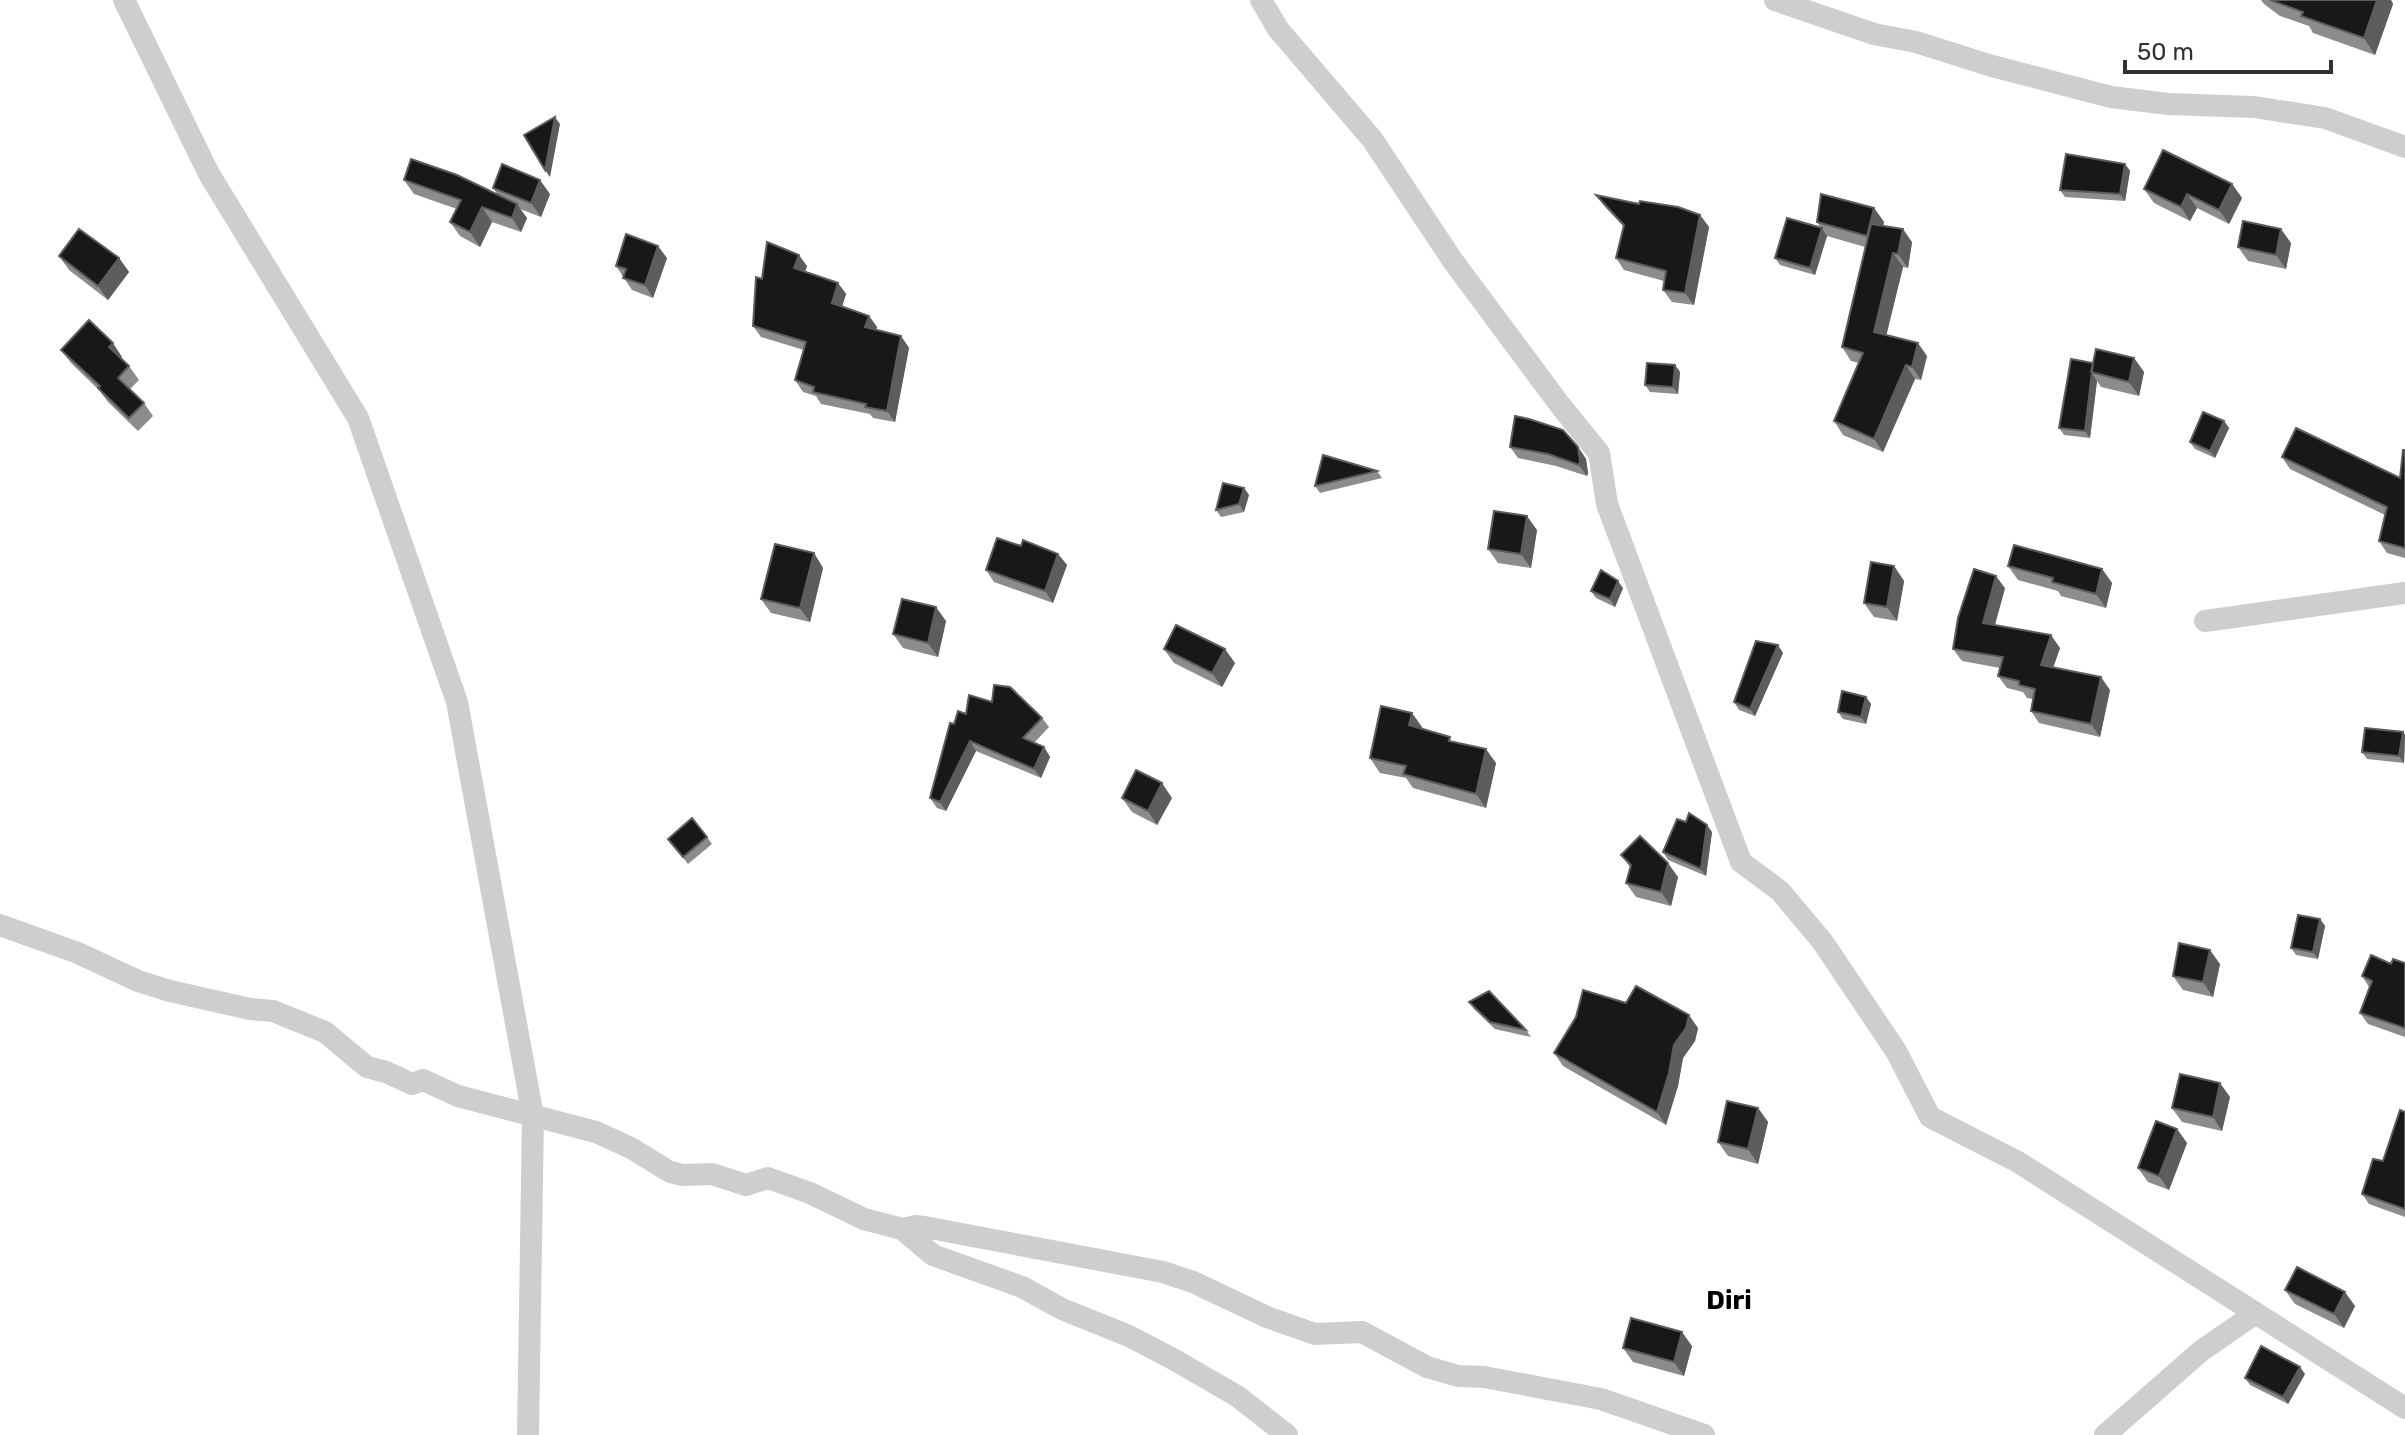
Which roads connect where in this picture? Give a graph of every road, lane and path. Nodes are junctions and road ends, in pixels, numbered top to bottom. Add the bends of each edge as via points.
1 (124, 0) edge
2 (1261, 0) edge
3 (1775, 0) edge
4 (2405, 147) edge
5 (2405, 593) edge
6 (2205, 621) dead end
7 (0, 925) edge
8 (533, 1116) junction
9 (902, 1229) junction
10 (2256, 1313) junction
11 (2405, 1408) edge
12 (528, 1435) edge
13 (1287, 1435) edge
14 (1704, 1435) edge
15 (2105, 1435) edge

1 - 8 street via 209,174 358,418 457,702
2 - 10 street via 1278,29 1372,139 1453,261 1599,453 1607,504 1741,862 1780,891 1822,941 1896,1051 1930,1117 2018,1162
3 - 4 street via 1874,34 2111,97 2254,107 2325,118
5 - 6 street
7 - 8 street via 138,981 273,1011 325,1032 367,1067
8 - 9 street via 596,1132 670,1172 712,1174 746,1185 768,1178 864,1219
8 - 12 street
9 - 13 street via 933,1255 1022,1287 1129,1336 1237,1396
9 - 14 street via 930,1228 1163,1272 1315,1334 1362,1332 1427,1367 1601,1399
10 - 11 street
10 - 15 street via 2201,1351

